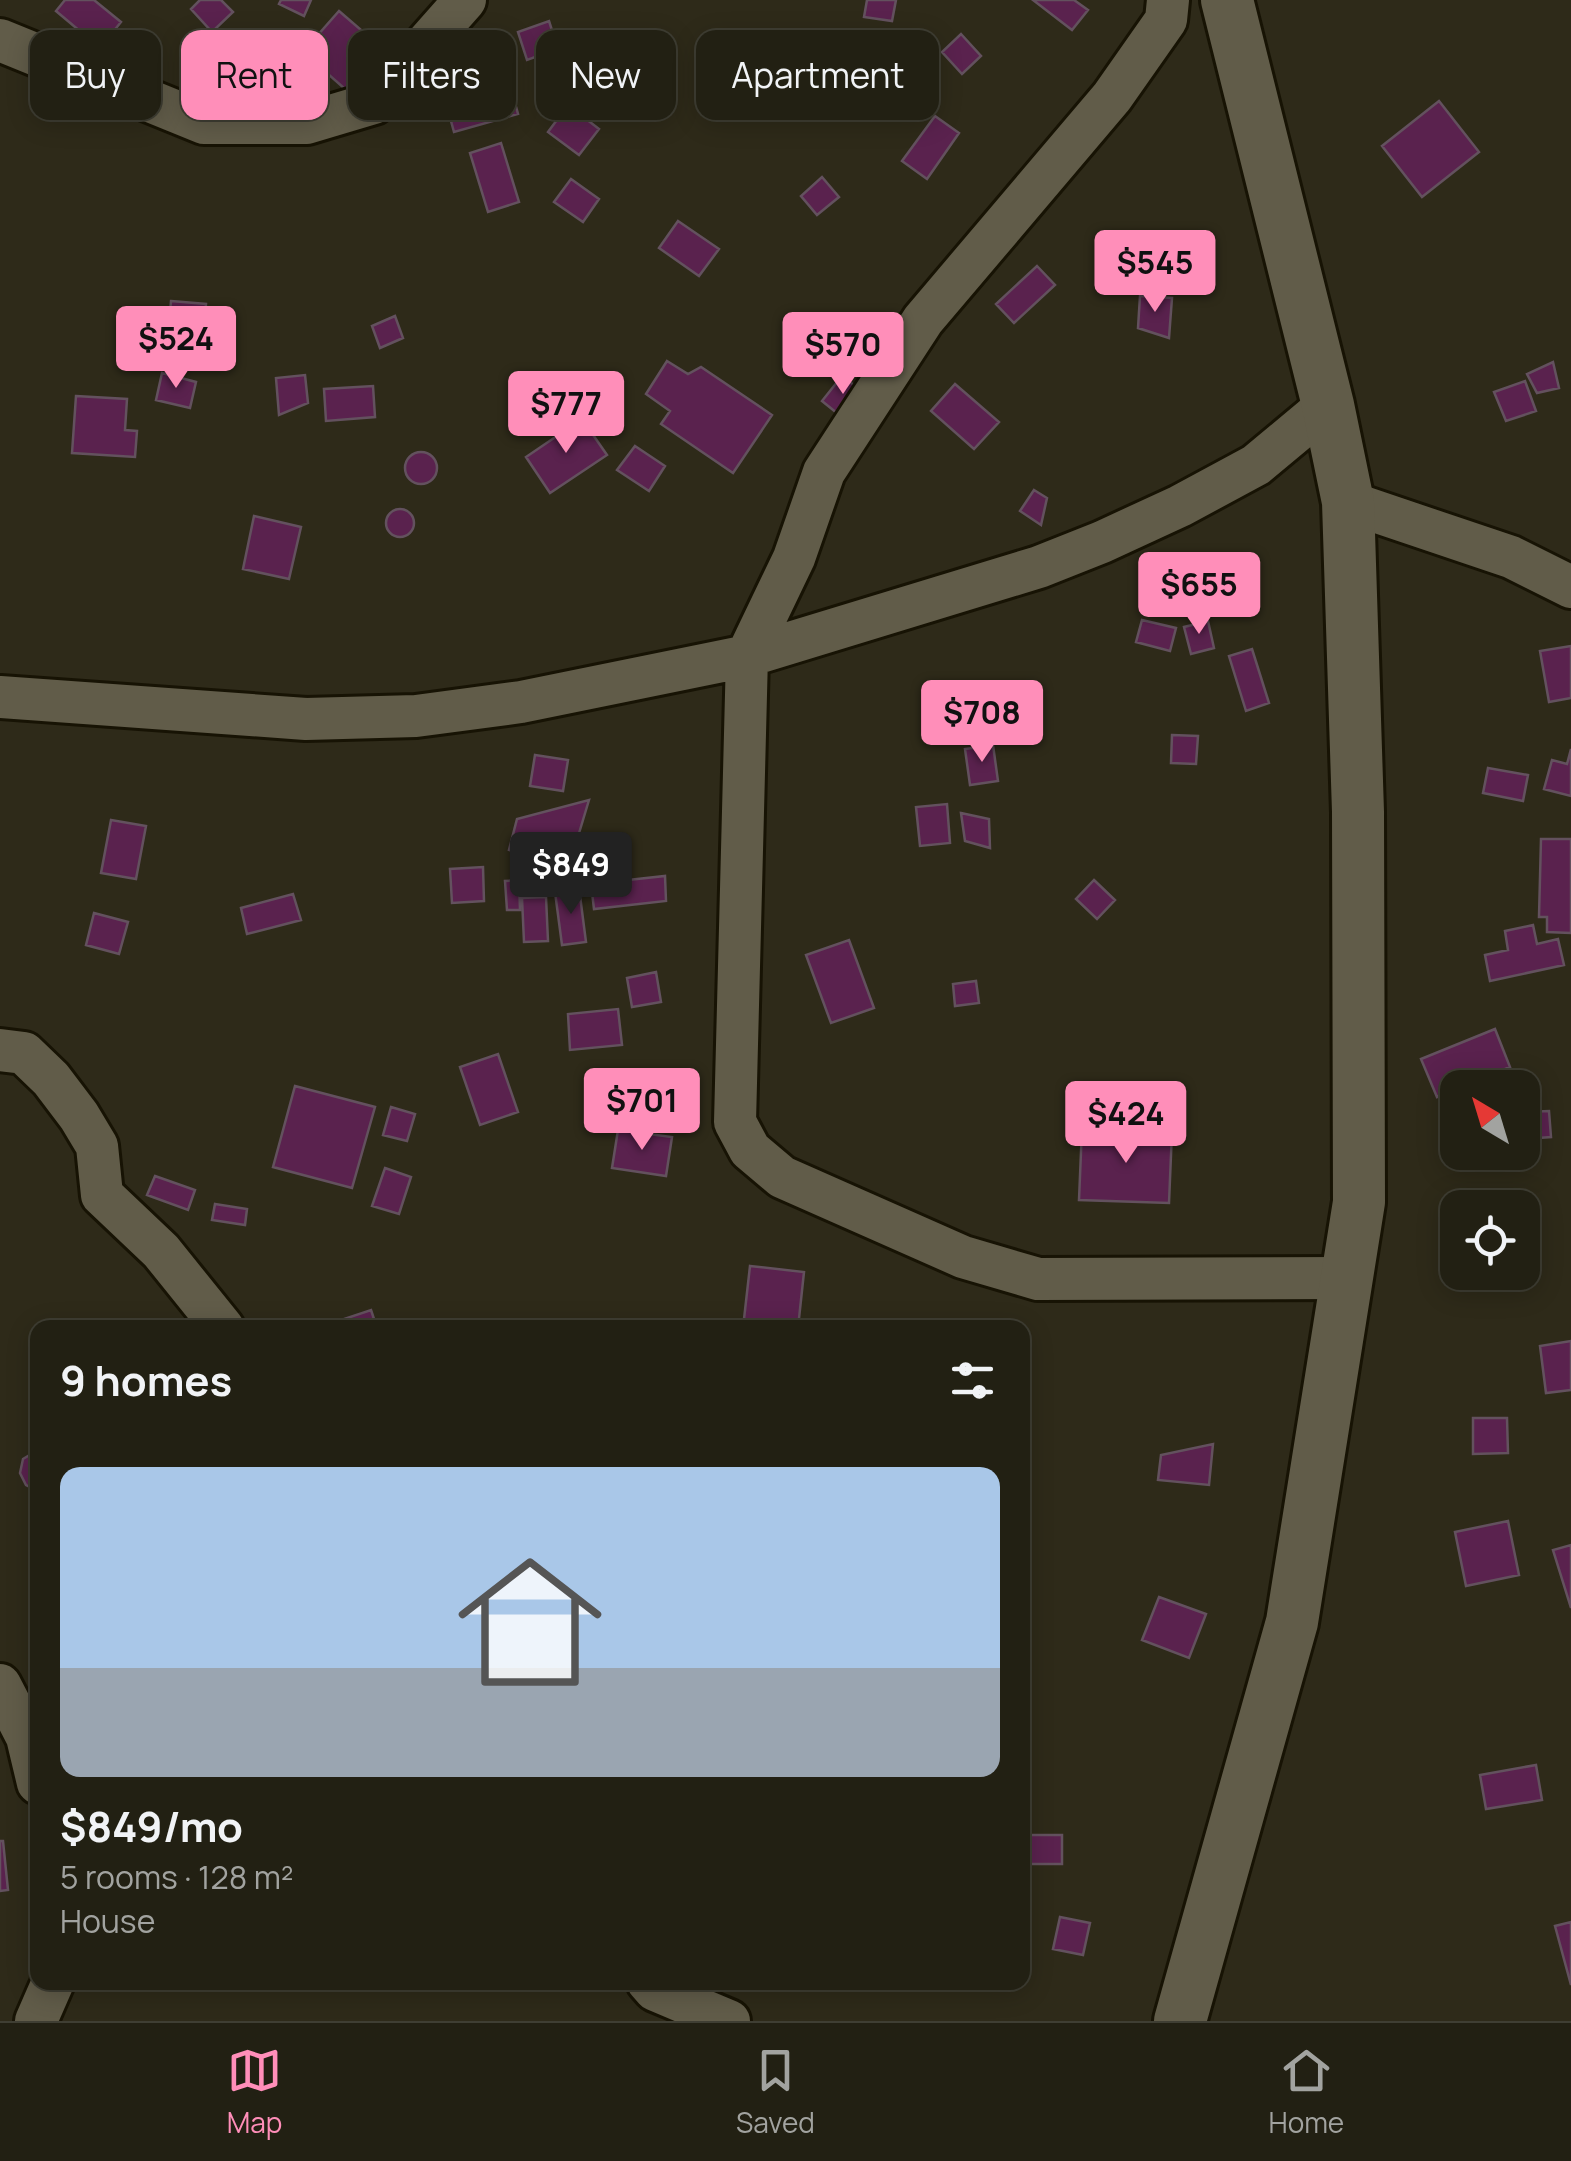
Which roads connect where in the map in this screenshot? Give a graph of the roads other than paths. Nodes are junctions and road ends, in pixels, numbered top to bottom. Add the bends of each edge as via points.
1 (466, 0) edge
2 (1168, 0) edge
3 (1227, 0) edge
4 (0, 40) edge
5 (1328, 405) junction
6 (1348, 502) junction
7 (1571, 587) edge
8 (747, 656) junction
9 (0, 697) edge
10 (0, 1050) edge
11 (1347, 1278) junction
12 (217, 1320) edge
13 (0, 1685) edge
14 (30, 1750) edge
15 (50, 1990) edge
16 (656, 1990) edge
17 (36, 2021) edge
18 (729, 2021) edge
19 (1180, 2021) edge

1 - 4 street via 374,103 307,123 204,122
2 - 8 street via 1166,20 1112,97 923,320 824,472 794,558
3 - 5 street
5 - 6 street
5 - 8 street via 1256,465 1102,542
6 - 7 street via 1510,557
6 - 11 street via 1358,812 1359,1202
8 - 9 street via 522,702 416,716 306,719
8 - 11 street via 736,1122 750,1150 782,1177 963,1257 1038,1279
10 - 12 street via 24,1053 50,1078 96,1146 102,1195 161,1251
11 - 19 street via 1292,1622
13 - 14 street
15 - 17 street
16 - 18 street

